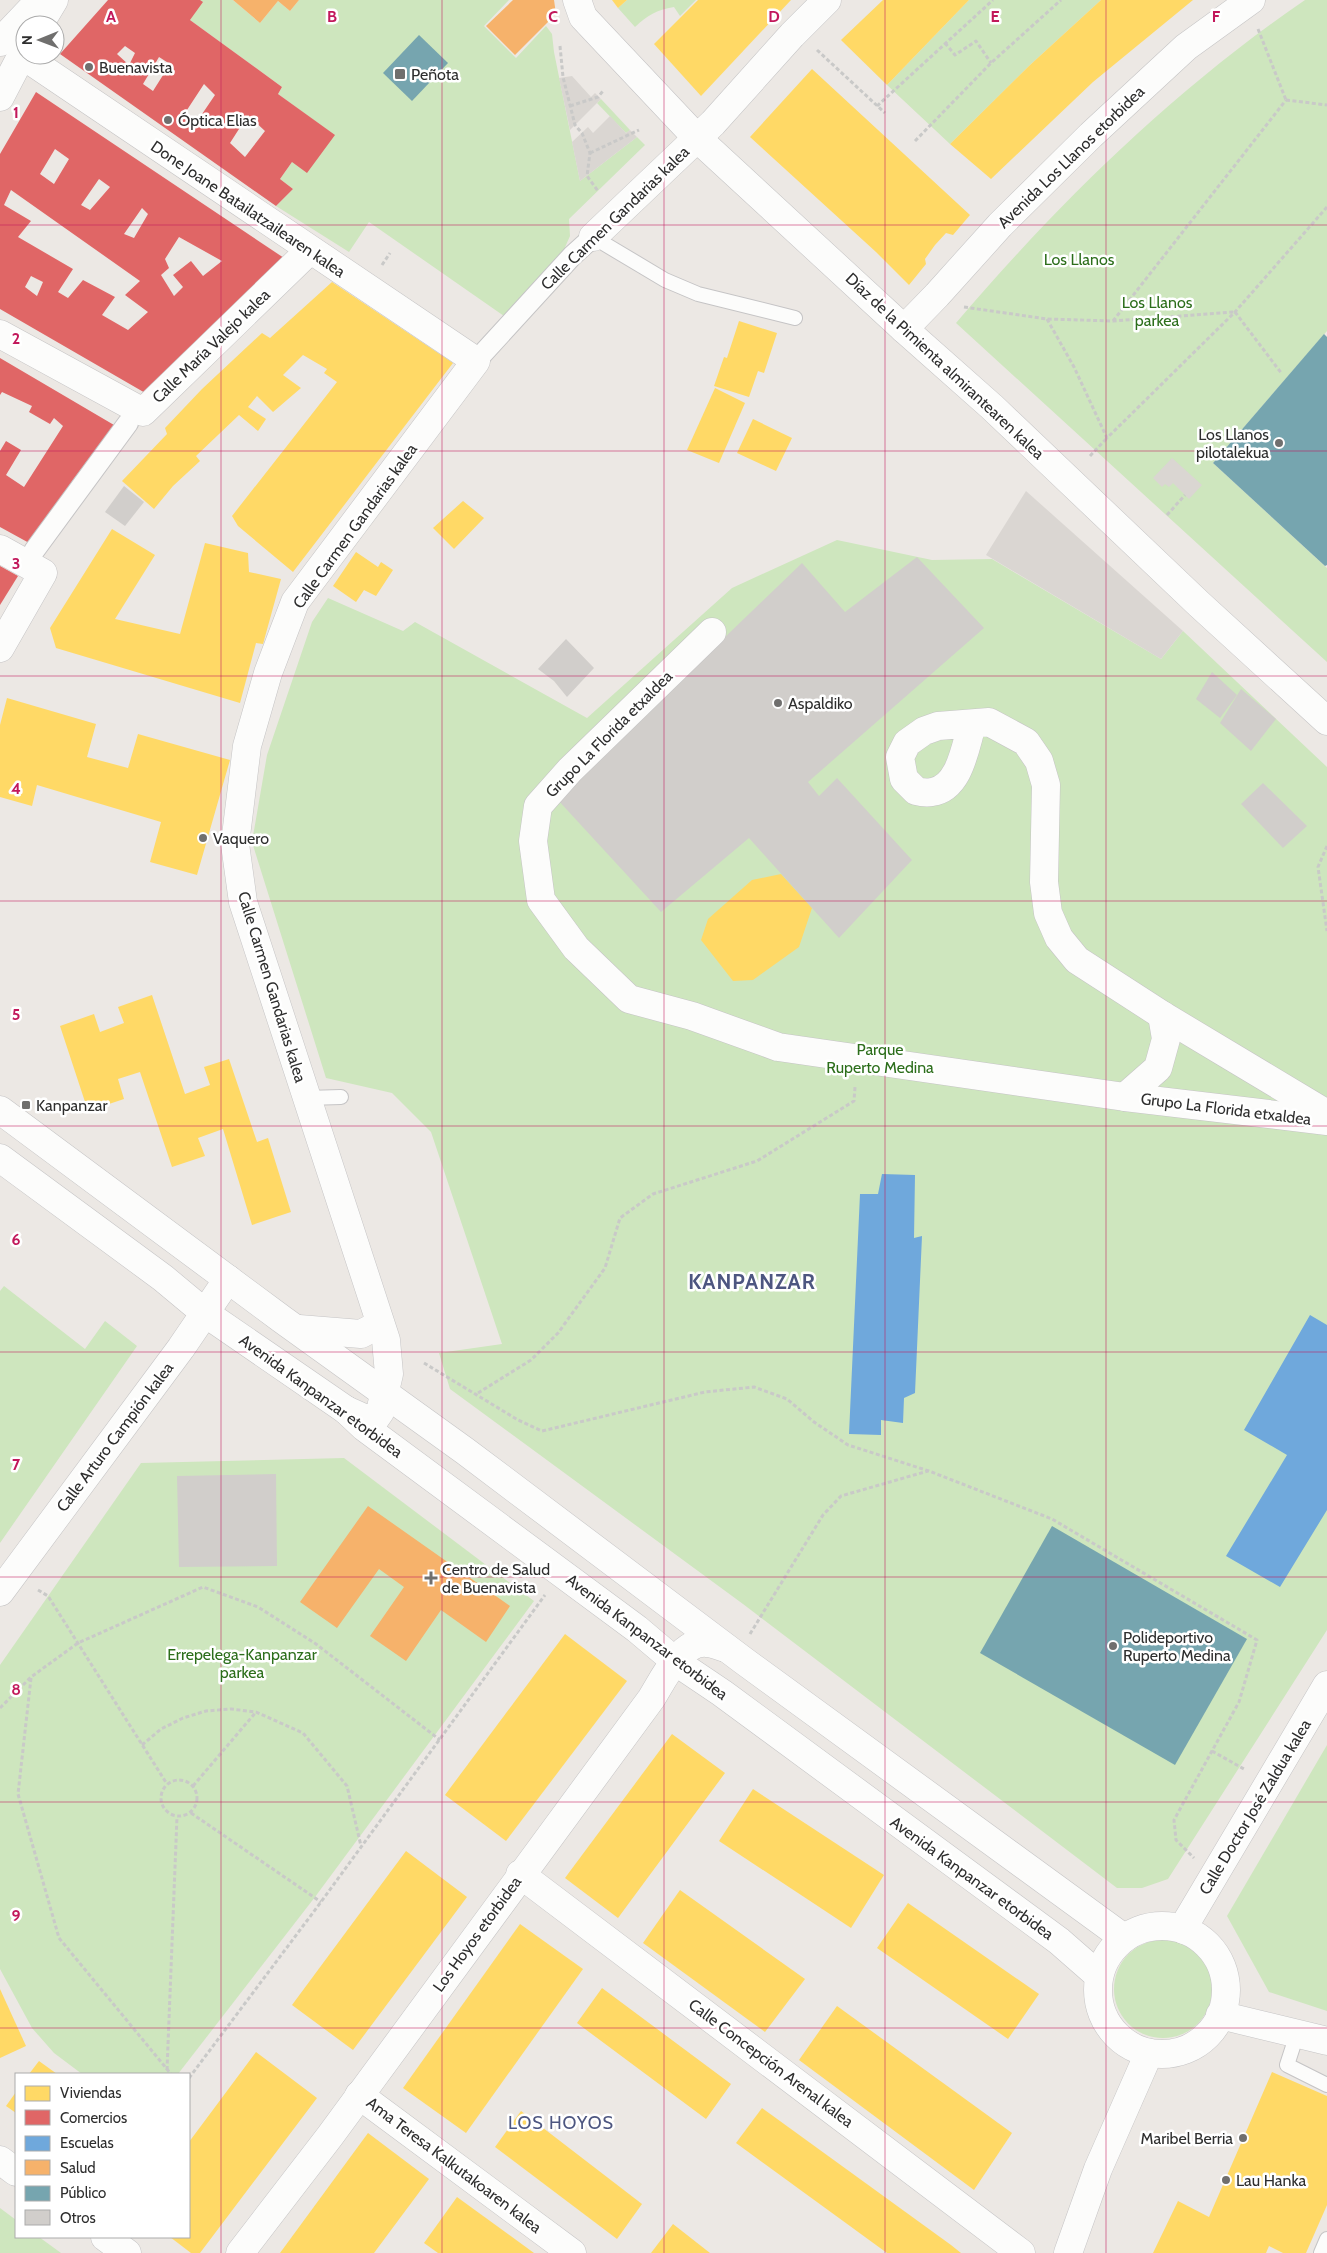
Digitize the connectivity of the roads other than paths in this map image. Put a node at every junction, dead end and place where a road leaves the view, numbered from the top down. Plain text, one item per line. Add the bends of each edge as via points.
1 (40, 0) edge
2 (54, 0) edge
3 (577, 0) edge
4 (828, 0) edge
5 (1254, 12) edge
6 (32, 15) edge
7 (45, 15) edge
8 (15, 51) edge
9 (41, 65) edge
10 (0, 97) edge
11 (697, 138) junction
12 (594, 237) junction
13 (310, 250) junction
14 (795, 318) dead end
15 (904, 329) junction
16 (0, 334) edge
17 (476, 361) junction
18 (128, 424) dead end
19 (0, 549) edge
20 (38, 562) junction
21 (712, 632) dead end
22 (0, 648) edge
23 (1327, 721) edge
24 (972, 725) dead end
25 (1162, 1015) junction
26 (341, 1097) dead end
27 (1125, 1097) junction
28 (307, 1098) junction
29 (0, 1110) edge
30 (1327, 1114) edge
31 (1327, 1121) edge
32 (0, 1158) edge
33 (228, 1279) junction
34 (205, 1313) junction
35 (380, 1324) junction
36 (296, 1329) junction
37 (384, 1392) junction
38 (346, 1410) junction
39 (0, 1592) edge
40 (738, 1642) junction
41 (676, 1662) junction
42 (1327, 1685) edge
43 (520, 1874) junction
44 (1184, 1930) junction
45 (1124, 1938) junction
46 (1099, 1976) junction
47 (1220, 2015) junction
48 (1297, 2034) junction
49 (1327, 2041) edge
50 (1149, 2053) junction
51 (1327, 2085) edge
52 (359, 2094) junction
53 (0, 2160) edge
54 (15, 2171) edge
55 (106, 2238) edge
56 (1327, 2239) edge
57 (127, 2253) edge
58 (240, 2253) edge
59 (572, 2253) edge
60 (1021, 2253) edge
61 (1068, 2253) edge
62 (1321, 2253) edge

1 - 6 street
2 - 7 street
3 - 11 street, Díaz de la Pimienta almirantearen kalea via 583,17
4 - 11 street, Calle Carmen Gandarias kalea
5 - 15 street, Avenida Los Llanos etorbidea via 1186,47 1090,135 1000,225
8 - 10 street
9 - 13 street, Done Joane Batailatzailearen kalea
11 - 12 street, Calle Carmen Gandarias kalea
11 - 15 street, Díaz de la Pimienta almirantearen kalea
12 - 14 lane via 665,280 698,294
12 - 17 street, Calle Carmen Gandarias kalea via 572,256
13 - 16 street, Calle María Valejo kalea via 142,412
13 - 17 street, Done Joane Batailatzailearen kalea
15 - 23 street, Díaz de la Pimienta almirantearen kalea via 992,407
17 - 28 street, Calle Carmen Gandarias kalea via 295,602 268,673 247,746 235,844 243,902
18 - 20 street
19 - 20 street
20 - 22 street
21 - 27 street, Grupo La Florida etxaldea via 570,770 538,806 533,841 541,900 576,948 628,999 692,1016 778,1046
24 - 25 street, Grupo La Florida etxaldea via 989,722 999,726 1026,742 1039,761 1046,785 1044,882 1048,913 1059,938 1077,960
25 - 27 street, Grupo La Florida etxaldea via 1166,1039 1158,1068
25 - 30 street, Grupo La Florida etxaldea
26 - 28 lane
27 - 31 street, Grupo La Florida etxaldea
28 - 35 street, Calle Carmen Gandarias kalea
29 - 33 street
32 - 34 street, Avenida Kanpanzar etorbidea via 163,1278
33 - 34 street, Calle Arturo Campión kalea
33 - 36 street
34 - 38 street, Avenida Kanpanzar etorbidea
34 - 39 street, Calle Arturo Campión kalea
35 - 36 street via 361,1334
35 - 37 street, Calle Carmen Gandarias kalea via 386,1340 389,1374
36 - 37 street
37 - 38 street, Calle Carmen Gandarias kalea via 380,1412 373,1422
37 - 40 street
38 - 41 street, Avenida Kanpanzar etorbidea via 364,1427 637,1629
40 - 41 street, Los Hoyos etorbidea via 706,1642 689,1646
40 - 45 street
41 - 43 street, Los Hoyos etorbidea
41 - 46 street, Avenida Kanpanzar etorbidea via 1059,1941
42 - 44 street, Calle Doctor José Zaldua kalea
43 - 52 street, Los Hoyos etorbidea
43 - 60 street, Calle Concepción Arenal kalea
44 - 45 street via 1164,1926 1143,1928
44 - 47 street via 1202,1940 1216,1955 1226,1995
45 - 46 street via 1104,1961
46 - 50 street via 1098,1996 1103,2016 1114,2033 1130,2046
47 - 48 street
47 - 50 street via 1212,2030 1199,2042 1166,2054
48 - 49 street
48 - 51 lane via 1287,2065
50 - 61 street via 1098,2169
52 - 58 street, Los Hoyos etorbidea
52 - 59 street, Ama Teresa Kalkutakoaren kalea
53 - 54 street
55 - 57 street
56 - 62 lane

